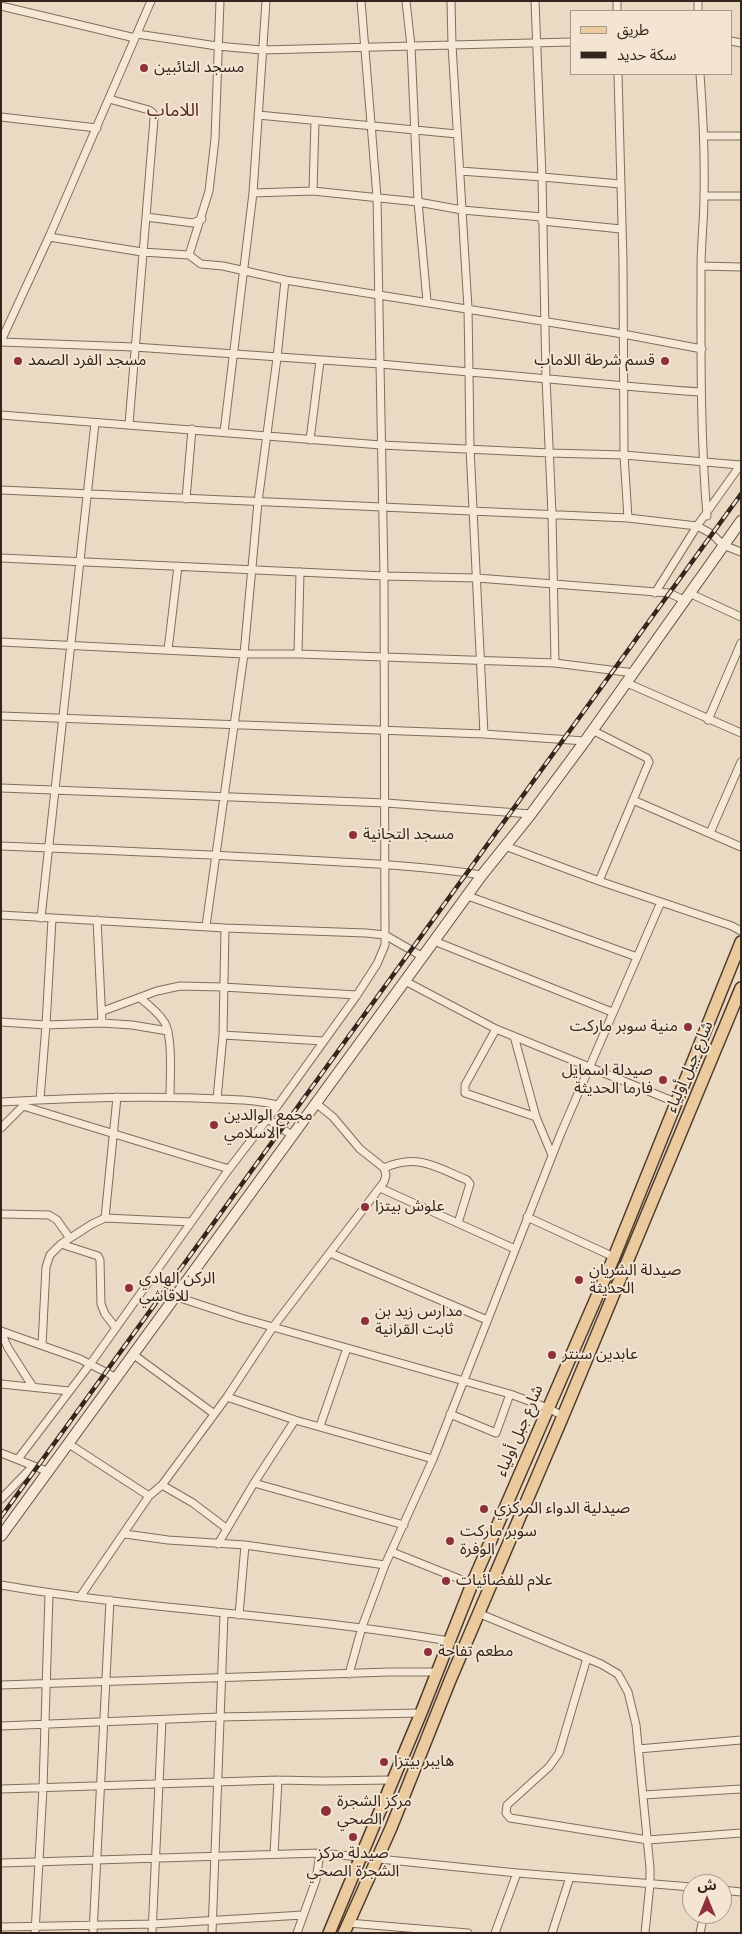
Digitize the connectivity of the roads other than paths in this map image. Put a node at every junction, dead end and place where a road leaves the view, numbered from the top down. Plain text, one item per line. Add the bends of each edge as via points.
1 (151, 1) edge
2 (220, 1) edge
3 (266, 1) edge
4 (361, 1) edge
5 (406, 1) edge
6 (451, 1) edge
7 (535, 1) edge
8 (1, 6) edge
9 (136, 36) junction
10 (570, 42) edge
11 (536, 43) junction
12 (452, 45) junction
13 (217, 46) junction
14 (411, 46) junction
15 (365, 47) junction
16 (262, 50) junction
17 (618, 75) edge
18 (700, 75) edge
19 (109, 99) junction
20 (258, 115) junction
21 (1, 116) edge
22 (315, 121) junction
23 (372, 127) junction
24 (97, 128) junction
25 (415, 132) junction
26 (457, 134) junction
27 (704, 136) junction
28 (741, 136) edge
29 (460, 171) junction
30 (542, 177) junction
31 (620, 184) junction
32 (313, 191) junction
33 (253, 193) junction
34 (704, 196) junction
35 (741, 196) edge
36 (377, 197) junction
37 (418, 202) junction
38 (462, 210) junction
39 (146, 217) junction
40 (202, 219) junction
41 (542, 219) junction
42 (621, 229) junction
43 (49, 237) junction
44 (142, 252) junction
45 (189, 256) junction
46 (701, 266) junction
47 (741, 267) edge
48 (243, 271) junction
49 (285, 280) junction
50 (379, 294) junction
51 (427, 301) junction
52 (468, 308) junction
53 (544, 320) junction
54 (623, 334) junction
55 (1, 342) edge
56 (134, 348) junction
57 (702, 349) junction
58 (234, 355) junction
59 (278, 358) junction
60 (320, 361) junction
61 (380, 364) junction
62 (469, 372) junction
63 (546, 378) junction
64 (624, 387) junction
65 (700, 392) junction
66 (1, 415) edge
67 (96, 423) junction
68 (129, 424) junction
69 (192, 428) junction
70 (224, 432) junction
71 (266, 436) junction
72 (310, 440) junction
73 (381, 444) junction
74 (470, 448) junction
75 (550, 453) junction
76 (624, 455) junction
77 (702, 463) junction
78 (741, 465) edge
79 (1, 490) edge
80 (88, 493) junction
81 (186, 498) junction
82 (258, 502) junction
83 (383, 508) junction
84 (473, 512) junction
85 (552, 514) junction
86 (707, 516) junction
87 (628, 518) junction
88 (741, 521) edge
89 (698, 526) junction
90 (724, 545) junction
91 (741, 552) edge
92 (1, 558) edge
93 (80, 561) junction
94 (178, 566) junction
95 (252, 569) junction
96 (300, 572) junction
97 (384, 576) junction
98 (477, 578) junction
99 (554, 585) junction
100 (655, 593) junction
101 (687, 596) junction
102 (741, 616) edge
103 (1, 642) edge
104 (741, 643) edge
105 (72, 645) junction
106 (168, 650) junction
107 (244, 654) junction
108 (298, 654) junction
109 (385, 657) junction
110 (481, 661) junction
111 (733, 661) junction
112 (555, 664) junction
113 (741, 664) edge
114 (634, 673) junction
115 (627, 683) junction
116 (1, 716) edge
117 (62, 720) junction
118 (708, 720) junction
119 (234, 724) junction
120 (592, 730) junction
121 (383, 731) junction
122 (484, 734) junction
123 (741, 734) edge
124 (585, 740) junction
125 (741, 762) edge
126 (1, 788) edge
127 (54, 791) junction
128 (223, 798) junction
129 (633, 800) junction
130 (386, 803) junction
131 (531, 814) junction
132 (710, 832) junction
133 (1, 846) edge
134 (505, 846) junction
135 (741, 847) edge
136 (49, 848) junction
137 (215, 854) junction
138 (384, 864) junction
139 (482, 875) junction
140 (599, 881) junction
141 (468, 896) junction
142 (661, 902) junction
143 (1, 915) edge
144 (41, 918) junction
145 (52, 919) junction
146 (97, 920) junction
147 (206, 926) junction
148 (226, 928) junction
149 (741, 931) edge
150 (385, 935) junction
151 (434, 941) junction
152 (741, 942) edge
153 (423, 957) junction
154 (637, 957) junction
155 (405, 981) junction
156 (224, 987) junction
157 (741, 988) edge
158 (357, 995) junction
159 (140, 998) junction
160 (102, 1010) junction
161 (612, 1012) junction
162 (1, 1022) edge
163 (102, 1023) junction
164 (46, 1024) junction
165 (496, 1029) junction
166 (168, 1031) junction
167 (223, 1035) junction
168 (514, 1036) junction
169 (323, 1041) junction
170 (590, 1068) junction
171 (117, 1097) junction
172 (170, 1097) junction
173 (40, 1099) junction
174 (217, 1099) junction
175 (1, 1102) edge
176 (675, 1102) junction
177 (26, 1103) junction
178 (317, 1104) junction
179 (278, 1105) junction
180 (536, 1117) junction
181 (268, 1119) junction
182 (1, 1128) edge
183 (114, 1134) junction
184 (294, 1136) junction
185 (552, 1155) junction
186 (384, 1168) junction
187 (229, 1169) junction
188 (380, 1188) junction
189 (1, 1214) edge
190 (527, 1217) junction
191 (105, 1218) junction
192 (191, 1222) junction
193 (458, 1223) junction
194 (69, 1237) junction
195 (60, 1244) junction
196 (515, 1249) junction
197 (330, 1253) junction
198 (614, 1257) junction
199 (177, 1297) junction
200 (487, 1320) junction
201 (116, 1328) junction
202 (272, 1328) junction
203 (1, 1332) edge
204 (42, 1345) junction
205 (347, 1348) junction
206 (134, 1354) junction
207 (91, 1363) junction
208 (117, 1378) junction
209 (464, 1380) junction
210 (1, 1384) edge
211 (33, 1388) junction
212 (69, 1391) junction
213 (510, 1394) junction
214 (227, 1397) junction
215 (548, 1408) junction
216 (213, 1413) junction
217 (450, 1414) junction
218 (563, 1416) junction
219 (295, 1420) junction
220 (320, 1426) junction
221 (69, 1444) junction
222 (1, 1453) edge
223 (18, 1459) junction
224 (433, 1459) junction
225 (33, 1466) junction
226 (49, 1472) junction
227 (254, 1483) junction
228 (162, 1484) junction
229 (149, 1496) junction
230 (1, 1499) edge
231 (404, 1526) junction
232 (226, 1528) junction
233 (125, 1534) junction
234 (1, 1536) edge
235 (218, 1544) junction
236 (245, 1545) junction
237 (392, 1552) junction
238 (385, 1565) junction
239 (472, 1584) junction
240 (1, 1585) edge
241 (49, 1594) junction
242 (80, 1597) junction
243 (110, 1600) junction
244 (478, 1613) junction
245 (224, 1614) junction
246 (239, 1615) junction
247 (362, 1627) junction
248 (449, 1641) junction
249 (587, 1658) junction
250 (436, 1672) junction
251 (350, 1674) junction
252 (221, 1678) junction
253 (106, 1682) junction
254 (1, 1685) edge
255 (46, 1685) junction
256 (420, 1713) junction
257 (220, 1717) junction
258 (162, 1720) junction
259 (104, 1721) junction
260 (45, 1725) junction
261 (1, 1726) edge
262 (741, 1740) edge
263 (638, 1749) junction
264 (278, 1780) junction
265 (392, 1780) junction
266 (160, 1783) junction
267 (216, 1783) junction
268 (100, 1787) junction
269 (43, 1788) junction
270 (1, 1789) edge
271 (741, 1789) edge
272 (642, 1795) junction
273 (741, 1833) edge
274 (648, 1840) junction
275 (320, 1853) junction
276 (274, 1854) junction
277 (215, 1856) junction
278 (360, 1856) junction
279 (156, 1858) junction
280 (376, 1858) junction
281 (39, 1861) junction
282 (97, 1861) junction
283 (1, 1863) edge
284 (518, 1873) junction
285 (570, 1877) junction
286 (650, 1884) junction
287 (682, 1886) edge
288 (303, 1915) junction
289 (212, 1920) junction
290 (94, 1924) junction
291 (153, 1924) junction
292 (1, 1927) edge
293 (346, 1928) edge
294 (35, 1929) edge
295 (93, 1933) edge
296 (152, 1933) edge
297 (212, 1933) edge
298 (297, 1933) edge
299 (329, 1933) edge
300 (468, 1933) edge
301 (495, 1933) edge
302 (552, 1933) edge
303 (645, 1933) edge

1 - 9 street
2 - 13 street
3 - 16 street
4 - 15 street
5 - 14 street
6 - 12 street
7 - 11 street
8 - 9 street
9 - 13 street
9 - 19 street
10 - 11 street
11 - 12 street
11 - 30 street
12 - 14 street
12 - 26 street
13 - 16 street
13 - 40 street via 213,162
14 - 15 street
14 - 25 street
15 - 16 street
15 - 23 street
16 - 20 street
17 - 31 street
18 - 27 street
19 - 24 street
19 - 39 street via 153,113
20 - 22 street
20 - 33 street
21 - 24 street
22 - 23 street
22 - 32 street
23 - 25 street
23 - 36 street
24 - 43 street
25 - 26 street
25 - 37 street
26 - 29 street
27 - 28 street
27 - 34 street
29 - 30 street
29 - 38 street
30 - 31 street
30 - 41 street
31 - 42 street
32 - 33 street
32 - 36 street
33 - 48 street
34 - 35 street
34 - 46 street
36 - 37 street
36 - 50 street
37 - 38 street
37 - 51 street
38 - 41 street
38 - 52 street
39 - 40 street via 193,223
39 - 44 street
40 - 45 street
41 - 42 street
41 - 53 street
42 - 54 street
43 - 44 street
43 - 55 street
44 - 45 street
44 - 56 street
45 - 48 street via 201,264
46 - 47 street
46 - 57 street
48 - 49 street
48 - 58 street
49 - 50 street
49 - 59 street
50 - 51 street
50 - 61 street
51 - 52 street
52 - 53 street
52 - 62 street
53 - 54 street
53 - 63 street
54 - 57 street
54 - 64 street
55 - 56 street
56 - 58 street
56 - 68 street
57 - 65 street
58 - 59 street
58 - 70 street
59 - 60 street
59 - 71 street
60 - 61 street
60 - 72 street
61 - 62 street
61 - 73 street
62 - 63 street
62 - 74 street
63 - 64 street
63 - 75 street
64 - 65 street
64 - 76 street
65 - 77 street
66 - 67 street
67 - 68 street
67 - 80 street
68 - 69 street
69 - 70 street
69 - 81 street
70 - 71 street
71 - 72 street
71 - 82 street
72 - 73 street
73 - 74 street
73 - 83 street
74 - 75 street
74 - 84 street
75 - 76 street
75 - 85 street
76 - 77 street
76 - 87 street
77 - 78 street
77 - 86 street
78 - 86 street
79 - 80 street
80 - 81 street
80 - 93 street
81 - 82 street
82 - 83 street
82 - 95 street
83 - 84 street
83 - 97 street
84 - 85 street
84 - 98 street
85 - 87 street
85 - 99 street
86 - 89 street
87 - 89 street
88 - 90 street
89 - 90 street
89 - 100 street
90 - 91 street
90 - 101 street
92 - 93 street
93 - 94 street
93 - 105 street
94 - 95 street
94 - 106 street
95 - 96 street
95 - 107 street
96 - 97 street
96 - 108 street
97 - 98 street
97 - 109 street
98 - 99 street
98 - 110 street
99 - 100 street
99 - 112 street
100 - 101 street
101 - 102 street
101 - 114 street
103 - 105 street
104 - 111 street
105 - 106 street
105 - 117 street
106 - 107 street
107 - 108 street
107 - 119 street
108 - 109 street
109 - 110 street
109 - 121 street
110 - 112 street
110 - 122 street
111 - 113 street
111 - 118 street
112 - 114 street
114 - 115 street
115 - 118 street
115 - 120 street
116 - 117 street
117 - 119 street
117 - 127 street
118 - 123 street
119 - 121 street
119 - 128 street
120 - 124 street
120 - 129 street via 649,760
121 - 122 street
121 - 130 street
122 - 124 street
124 - 131 street
125 - 132 street
126 - 127 street
127 - 128 street
127 - 136 street
128 - 130 street
128 - 137 street
129 - 132 street
129 - 140 street
130 - 131 street
130 - 138 street
131 - 134 street
132 - 135 street
133 - 136 street
134 - 139 street
134 - 140 street
136 - 137 street
136 - 144 street
137 - 138 street
137 - 147 street
138 - 139 street
138 - 150 street
139 - 141 street
140 - 142 street
141 - 151 street
141 - 154 street
142 - 149 street
142 - 154 street
143 - 144 street
144 - 145 street
145 - 146 street
145 - 164 street
146 - 147 street
146 - 160 street
147 - 148 street
148 - 150 street
148 - 156 street
150 - 153 street
150 - 158 street via 383,954
151 - 153 street
151 - 161 street
152 - 176 main road, شارع جبل أولياء
153 - 155 street
154 - 161 street
155 - 165 street
155 - 178 street
156 - 158 street
156 - 159 street via 180,986
156 - 167 street
157 - 218 main road, شارع جبل أولياء
158 - 169 street
159 - 160 street
159 - 166 street via 159,1014
160 - 163 street
161 - 170 street
162 - 164 street
163 - 164 street
163 - 166 street
164 - 173 street
165 - 168 street
165 - 180 street via 465,1085 465,1093
166 - 172 street
167 - 169 street
167 - 174 street
168 - 170 street
168 - 180 street
169 - 179 street
170 - 176 street
170 - 185 street
171 - 172 street
171 - 173 street
171 - 183 street
172 - 174 street
173 - 177 street
174 - 179 street
175 - 177 street
176 - 198 main road, شارع جبل أولياء
177 - 182 street
177 - 183 street
178 - 184 street
178 - 186 street via 333,1117 360,1149
179 - 181 street
180 - 185 street
181 - 184 street
181 - 187 street
183 - 187 street
183 - 191 street
184 - 199 street
185 - 190 street
186 - 188 street via 386,1175
186 - 193 street via 400,1161 418,1161 467,1180 469,1190
187 - 192 street
188 - 193 street
188 - 197 street
189 - 194 street via 49,1215 58,1220
190 - 196 street
190 - 198 street
191 - 192 street
191 - 194 street
192 - 201 street
193 - 196 street
194 - 195 street
195 - 201 street via 98,1256 102,1309
195 - 204 street via 50,1255 46,1267
196 - 200 street
197 - 200 street
197 - 202 street
198 - 215 main road, شارع جبل أولياء
199 - 202 street
199 - 206 street
200 - 209 street
201 - 207 street
202 - 205 street
202 - 214 street
203 - 204 street
203 - 211 street
204 - 207 street
205 - 209 street
205 - 220 street
206 - 208 street
206 - 216 street
207 - 208 street
207 - 212 street
208 - 221 street
209 - 213 street
209 - 217 street
210 - 211 street
211 - 212 street
212 - 223 street
213 - 215 street
213 - 217 street via 496,1433
214 - 216 street
214 - 219 street
215 - 218 street
215 - 239 main road, شارع جبل أولياء
216 - 228 street
217 - 224 street
218 - 244 main road, شارع جبل أولياء
219 - 220 street
219 - 227 street
220 - 224 street
221 - 226 street
221 - 229 street
222 - 223 street
223 - 225 street
224 - 231 street
225 - 226 street
225 - 230 street
226 - 234 street
227 - 231 street
227 - 232 street
228 - 229 street
228 - 232 street
229 - 233 street
231 - 237 street
232 - 235 street
233 - 235 street
233 - 242 street
235 - 236 street
236 - 238 street
236 - 246 street
237 - 238 street
237 - 239 street
238 - 247 street
239 - 248 main road, شارع جبل أولياء
240 - 241 street
241 - 242 street
241 - 255 street
242 - 243 street
243 - 245 street
243 - 253 street
244 - 249 street
244 - 280 main road, شارع جبل أولياء
245 - 246 street
245 - 252 street
246 - 247 street
247 - 248 street
247 - 251 street
248 - 250 main road, شارع جبل أولياء
249 - 263 street via 618,1674 628,1692
249 - 274 street via 559,1752 549,1767 507,1805 506,1813 510,1818
250 - 251 street
250 - 256 main road, شارع جبل أولياء
251 - 252 street
252 - 253 street
252 - 257 street
253 - 255 street
253 - 259 street
254 - 255 street
255 - 260 street
256 - 257 street
256 - 265 main road, شارع جبل أولياء
257 - 258 street
257 - 267 street
258 - 259 street
258 - 266 street
259 - 260 street
259 - 268 street
260 - 261 street
260 - 269 street
262 - 263 street
263 - 272 street
264 - 265 street
264 - 267 street
264 - 276 street
265 - 278 main road, شارع جبل أولياء
266 - 267 street
266 - 268 street
266 - 279 street
267 - 277 street
268 - 269 street
268 - 282 street
269 - 270 street
269 - 281 street
271 - 272 street
272 - 274 street
273 - 274 street
274 - 286 street
275 - 276 street
275 - 278 street
275 - 288 street via 316,1880
276 - 277 street
277 - 279 street
277 - 289 street
278 - 280 street
278 - 299 main road, شارع جبل أولياء
279 - 282 street
279 - 291 street
280 - 284 street
280 - 293 main road, شارع جبل أولياء
281 - 282 street
281 - 283 street
281 - 294 street
282 - 290 street
284 - 285 street
284 - 301 street
285 - 286 street
285 - 302 street
286 - 287 street
286 - 303 street
288 - 289 street
288 - 298 street
289 - 291 street
289 - 297 street
290 - 291 street
290 - 294 street
290 - 295 street
291 - 296 street
292 - 294 street
293 - 300 street

